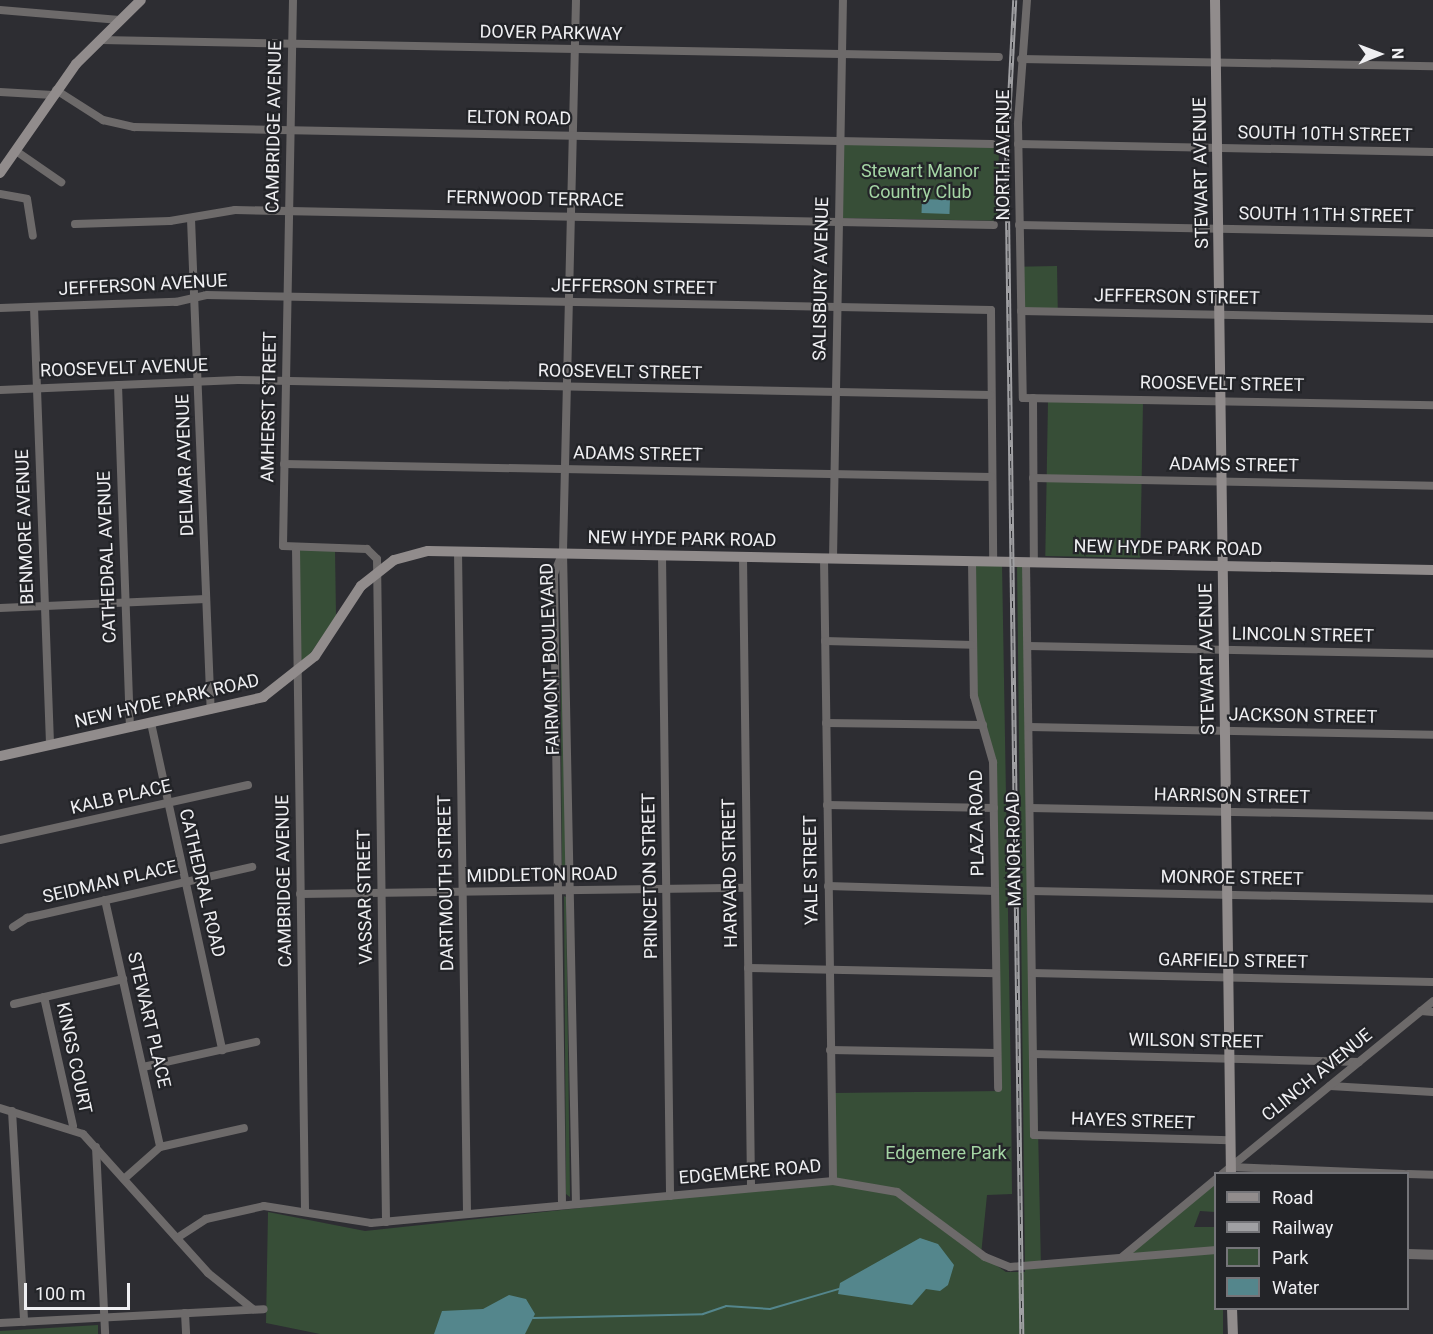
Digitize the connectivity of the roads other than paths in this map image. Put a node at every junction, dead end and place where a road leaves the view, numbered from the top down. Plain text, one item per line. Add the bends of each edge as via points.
1 (141, 0) edge
2 (293, 0) edge
3 (576, 0) edge
4 (843, 0) edge
5 (1027, 0) edge
6 (1215, 0) edge
7 (0, 10) edge
8 (120, 20) junction
9 (101, 40) junction
10 (292, 44) junction
11 (574, 50) junction
12 (843, 55) junction
13 (999, 57) dead end
14 (1022, 59) junction
15 (1216, 63) junction
16 (1433, 66) edge
17 (0, 92) edge
18 (55, 93) junction
19 (290, 130) junction
20 (573, 136) junction
21 (841, 141) junction
22 (992, 144) dead end
23 (1018, 144) junction
24 (1217, 148) junction
25 (16, 151) junction
26 (1433, 152) edge
27 (0, 173) edge
28 (61, 182) dead end
29 (0, 194) edge
30 (289, 211) junction
31 (571, 216) junction
32 (191, 219) junction
33 (839, 222) junction
34 (75, 224) dead end
35 (994, 225) dead end
36 (1019, 225) junction
37 (1218, 229) junction
38 (1433, 233) edge
39 (33, 236) dead end
40 (288, 255) joint
41 (287, 296) junction
42 (195, 298) junction
43 (569, 302) junction
44 (34, 307) junction
45 (837, 307) junction
46 (0, 308) edge
47 (1021, 311) junction
48 (1220, 315) junction
49 (1433, 319) edge
50 (249, 381) joint
51 (198, 382) junction
52 (285, 382) junction
53 (118, 385) junction
54 (36, 388) junction
55 (567, 388) junction
56 (0, 390) edge
57 (836, 393) junction
58 (991, 395) junction
59 (1033, 398) junction
60 (1221, 401) junction
61 (1433, 405) edge
62 (284, 464) junction
63 (565, 469) junction
64 (834, 474) junction
65 (992, 477) junction
66 (1034, 478) junction
67 (1222, 482) junction
68 (1433, 486) edge
69 (296, 548) junction
70 (458, 551) junction
71 (563, 552) junction
72 (662, 555) junction
73 (743, 557) junction
74 (829, 558) junction
75 (972, 561) junction
76 (993, 562) junction
77 (1030, 562) junction
78 (1223, 566) junction
79 (1433, 570) edge
80 (377, 572) junction
81 (206, 599) junction
82 (125, 603) junction
83 (44, 606) junction
84 (0, 608) edge
85 (825, 641) junction
86 (973, 645) junction
87 (1028, 646) junction
88 (1224, 650) junction
89 (1433, 654) edge
90 (298, 673) junction
91 (211, 711) junction
92 (151, 723) junction
93 (826, 723) junction
94 (983, 725) junction
95 (1029, 727) junction
96 (130, 728) junction
97 (1225, 731) junction
98 (1433, 735) edge
99 (50, 746) junction
100 (0, 756) edge
101 (248, 785) dead end
102 (167, 803) junction
103 (827, 805) junction
104 (994, 808) junction
105 (1030, 808) junction
106 (1226, 812) junction
107 (1433, 816) edge
108 (0, 840) edge
109 (252, 867) dead end
110 (184, 882) junction
111 (828, 886) junction
112 (747, 888) junction
113 (666, 889) junction
114 (558, 891) junction
115 (572, 891) junction
116 (996, 891) junction
117 (1031, 891) junction
118 (462, 892) junction
119 (381, 893) junction
120 (300, 894) junction
121 (1227, 895) junction
122 (105, 900) junction
123 (1433, 900) edge
124 (13, 927) dead end
125 (748, 968) junction
126 (829, 969) junction
127 (996, 973) junction
128 (1032, 973) junction
129 (1228, 977) junction
130 (123, 979) junction
131 (1433, 982) edge
132 (44, 997) junction
133 (1433, 1001) edge
134 (14, 1004) dead end
135 (1421, 1011) junction
136 (1433, 1012) edge
137 (256, 1042) dead end
138 (222, 1050) junction
139 (830, 1050) junction
140 (997, 1053) junction
141 (1033, 1054) junction
142 (1229, 1058) junction
143 (1359, 1062) junction
144 (143, 1067) junction
145 (1330, 1086) junction
146 (998, 1088) dead end
147 (1433, 1092) edge
148 (0, 1108) edge
149 (12, 1111) junction
150 (73, 1126) junction
151 (244, 1128) dead end
152 (1034, 1135) joint
153 (1230, 1140) junction
154 (96, 1147) junction
155 (160, 1147) junction
156 (1228, 1171) edge
157 (1287, 1172) edge
158 (1409, 1174) edge
159 (1433, 1175) edge
160 (124, 1179) junction
161 (1214, 1180) edge
162 (832, 1181) junction
163 (751, 1188) junction
164 (670, 1196) junction
165 (576, 1204) junction
166 (562, 1205) junction
167 (305, 1212) junction
168 (467, 1214) junction
169 (386, 1222) junction
170 (177, 1238) junction
171 (1214, 1250) edge
172 (1409, 1254) edge
173 (1433, 1255) edge
174 (1122, 1257) junction
175 (264, 1308) dead end
176 (253, 1309) junction
177 (1232, 1310) edge
178 (185, 1313) junction
179 (105, 1317) junction
180 (24, 1322) junction
181 (0, 1323) edge
182 (105, 1334) edge
183 (186, 1334) edge
184 (1233, 1334) edge

1 - 8 main road
2 - 10 street, CAMBRIDGE AVENUE
3 - 11 street
4 - 12 street, SALISBURY AVENUE
5 - 14 street, NORTH AVENUE
6 - 15 main road, STEWART AVENUE
7 - 8 street
8 - 9 main road
9 - 10 street, DOVER PARKWAY
9 - 18 main road
10 - 11 street, DOVER PARKWAY
10 - 19 street, CAMBRIDGE AVENUE
11 - 12 street, DOVER PARKWAY
11 - 20 street
12 - 13 street, DOVER PARKWAY
12 - 21 street, SALISBURY AVENUE
14 - 15 street
14 - 23 street, NORTH AVENUE
15 - 16 street
15 - 24 main road, STEWART AVENUE
17 - 18 street
18 - 19 street, ELTON ROAD via 116,126
18 - 25 main road
19 - 20 street, ELTON ROAD
19 - 30 street, CAMBRIDGE AVENUE
20 - 21 street, ELTON ROAD
20 - 31 street
21 - 22 street, ELTON ROAD
21 - 33 street, SALISBURY AVENUE
23 - 24 street, SOUTH 10TH STREET
23 - 36 street, NORTH AVENUE
24 - 26 street, SOUTH 10TH STREET
24 - 37 main road, STEWART AVENUE
25 - 27 main road
25 - 28 street
29 - 39 street via 27,200
30 - 31 street, FERNWOOD TERRACE
30 - 32 street, FERNWOOD TERRACE via 235,210
30 - 40 street, CAMBRIDGE AVENUE
31 - 33 street, FERNWOOD TERRACE
31 - 43 street
32 - 34 street, FERNWOOD TERRACE
32 - 42 street, DELMAR AVENUE
33 - 35 street, FERNWOOD TERRACE
33 - 45 street, SALISBURY AVENUE
36 - 37 street, SOUTH 11TH STREET
36 - 47 street, NORTH AVENUE
37 - 38 street, SOUTH 11TH STREET
37 - 48 main road, STEWART AVENUE
40 - 41 street, AMHERST STREET
41 - 42 street, JEFFERSON AVENUE
41 - 43 street, JEFFERSON STREET
41 - 52 street, AMHERST STREET
42 - 44 street, JEFFERSON AVENUE
42 - 51 street, DELMAR AVENUE
43 - 45 street, JEFFERSON STREET
43 - 55 street
44 - 46 street, JEFFERSON AVENUE
44 - 54 street, BENMORE AVENUE
45 - 57 street, SALISBURY AVENUE
45 - 58 street, JEFFERSON STREET via 991,310
47 - 48 street, JEFFERSON STREET
47 - 59 street, MANOR ROAD via 1023,398
48 - 49 street, JEFFERSON STREET
48 - 60 main road, STEWART AVENUE
50 - 51 street, ROOSEVELT AVENUE
50 - 52 street, ROOSEVELT STREET
51 - 53 street, ROOSEVELT AVENUE
51 - 81 street, DELMAR AVENUE
52 - 55 street, ROOSEVELT STREET
52 - 62 street, AMHERST STREET
53 - 54 street, ROOSEVELT AVENUE
53 - 82 street, CATHEDRAL AVENUE
54 - 56 street, ROOSEVELT AVENUE
54 - 83 street, BENMORE AVENUE
55 - 57 street, ROOSEVELT STREET
55 - 63 street
57 - 58 street, ROOSEVELT STREET
57 - 64 street, SALISBURY AVENUE
58 - 65 street
59 - 60 street, ROOSEVELT STREET
59 - 66 street, MANOR ROAD
60 - 61 street, ROOSEVELT STREET
60 - 67 main road, STEWART AVENUE
62 - 63 street, ADAMS STREET
62 - 69 street, AMHERST STREET via 283,546
63 - 64 street, ADAMS STREET
63 - 71 street
64 - 65 street, ADAMS STREET
64 - 74 street, SALISBURY AVENUE
65 - 76 street
66 - 67 street, ADAMS STREET
66 - 77 street, MANOR ROAD
67 - 68 street, ADAMS STREET
67 - 78 main road, STEWART AVENUE
69 - 80 street via 368,549 374,552
69 - 90 street, CAMBRIDGE AVENUE
70 - 71 main road, NEW HYDE PARK ROAD
70 - 80 main road, NEW HYDE PARK ROAD via 408,555
70 - 118 street, DARTMOUTH STREET
71 - 72 main road, NEW HYDE PARK ROAD
71 - 114 street, FAIRMONT BOULEVARD via 554,574
71 - 115 street, FAIRMONT BOULEVARD
72 - 73 main road, NEW HYDE PARK ROAD
72 - 113 street, PRINCETON STREET
73 - 74 main road, NEW HYDE PARK ROAD
73 - 112 street, HARVARD STREET
74 - 75 main road, NEW HYDE PARK ROAD
74 - 85 street, YALE STREET
75 - 76 main road, NEW HYDE PARK ROAD
75 - 86 street, PLAZA ROAD
76 - 77 main road, NEW HYDE PARK ROAD
77 - 78 main road, NEW HYDE PARK ROAD
77 - 87 street, MANOR ROAD
78 - 79 main road, NEW HYDE PARK ROAD
78 - 88 main road, STEWART AVENUE
80 - 90 main road, NEW HYDE PARK ROAD via 350,598
80 - 119 street, VASSAR STREET
81 - 82 street
81 - 91 street, DELMAR AVENUE
82 - 83 street
82 - 96 street, CATHEDRAL AVENUE
83 - 84 street
83 - 99 street, BENMORE AVENUE
85 - 86 street
85 - 93 street, YALE STREET
86 - 94 street, PLAZA ROAD via 974,696
87 - 88 street, LINCOLN STREET
87 - 95 street, MANOR ROAD
88 - 89 street, LINCOLN STREET
88 - 97 main road, STEWART AVENUE
90 - 91 main road, NEW HYDE PARK ROAD via 263,697
90 - 120 street, CAMBRIDGE AVENUE
91 - 92 main road, NEW HYDE PARK ROAD
92 - 96 main road, NEW HYDE PARK ROAD
92 - 102 street, CATHEDRAL ROAD
93 - 94 street
93 - 103 street, YALE STREET
94 - 104 street, PLAZA ROAD via 992,753
95 - 97 street, JACKSON STREET
95 - 105 street, MANOR ROAD
96 - 99 main road, NEW HYDE PARK ROAD
97 - 98 street, JACKSON STREET
97 - 106 main road, STEWART AVENUE
99 - 100 main road, NEW HYDE PARK ROAD
101 - 102 street, KALB PLACE
102 - 108 street, KALB PLACE
102 - 110 street, CATHEDRAL ROAD
103 - 104 street
103 - 111 street, YALE STREET
104 - 116 street, PLAZA ROAD
105 - 106 street, HARRISON STREET
105 - 117 street, MANOR ROAD
106 - 107 street, HARRISON STREET
106 - 121 main road, STEWART AVENUE
109 - 110 street, SEIDMAN PLACE
110 - 122 street, SEIDMAN PLACE
110 - 138 street, CATHEDRAL ROAD
111 - 116 street
111 - 126 street, YALE STREET
112 - 113 street, MIDDLETON ROAD
112 - 125 street, HARVARD STREET
113 - 115 street, MIDDLETON ROAD
113 - 164 street, PRINCETON STREET
114 - 115 street, MIDDLETON ROAD
114 - 118 street, MIDDLETON ROAD
114 - 166 street, FAIRMONT BOULEVARD
115 - 165 street, FAIRMONT BOULEVARD
116 - 127 street, PLAZA ROAD
117 - 121 street, MONROE STREET
117 - 128 street, MANOR ROAD
118 - 119 street, MIDDLETON ROAD
118 - 168 street, DARTMOUTH STREET
119 - 120 street, MIDDLETON ROAD
119 - 169 street, VASSAR STREET
120 - 167 street, CAMBRIDGE AVENUE
121 - 123 street, MONROE STREET
121 - 129 main road, STEWART AVENUE
122 - 124 street, SEIDMAN PLACE via 27,918
122 - 130 street, STEWART PLACE
125 - 126 street
125 - 163 street, HARVARD STREET
126 - 127 street
126 - 139 street, YALE STREET
127 - 140 street, PLAZA ROAD
128 - 129 street, GARFIELD STREET
128 - 141 street, MANOR ROAD
129 - 131 street, GARFIELD STREET
129 - 142 main road, STEWART AVENUE
130 - 132 street
130 - 144 street, STEWART PLACE
132 - 134 street
132 - 150 street, KINGS COURT
133 - 135 street, CLINCH AVENUE
135 - 136 street
135 - 143 street, CLINCH AVENUE
137 - 138 street
138 - 144 street
139 - 140 street
139 - 162 street, YALE STREET
140 - 146 street, PLAZA ROAD
141 - 142 street, WILSON STREET
141 - 152 street, MANOR ROAD
142 - 143 street, WILSON STREET
142 - 153 main road, STEWART AVENUE
143 - 145 street, CLINCH AVENUE
144 - 155 street, STEWART PLACE
145 - 147 street
145 - 156 street, CLINCH AVENUE
148 - 149 street
149 - 150 street
149 - 180 street
150 - 154 street
151 - 155 street
152 - 153 street, HAYES STREET
153 - 156 main road, STEWART AVENUE
154 - 160 street
154 - 179 street
155 - 160 street
156 - 157 street
158 - 159 street
160 - 170 street
161 - 174 street
162 - 163 street, EDGEMERE ROAD
162 - 174 street, EDGEMERE ROAD via 897,1192 986,1257 1010,1267
163 - 164 street, EDGEMERE ROAD
164 - 165 street, EDGEMERE ROAD
165 - 166 street, EDGEMERE ROAD
166 - 168 street, EDGEMERE ROAD
167 - 169 street, EDGEMERE ROAD
167 - 170 street, EDGEMERE ROAD via 264,1206 206,1219
168 - 169 street, EDGEMERE ROAD
170 - 176 street via 208,1273
171 - 174 street, EDGEMERE ROAD
172 - 173 street
175 - 176 street
176 - 178 street
177 - 184 main road
178 - 179 street
178 - 183 street
179 - 180 street
179 - 182 street
180 - 181 street

